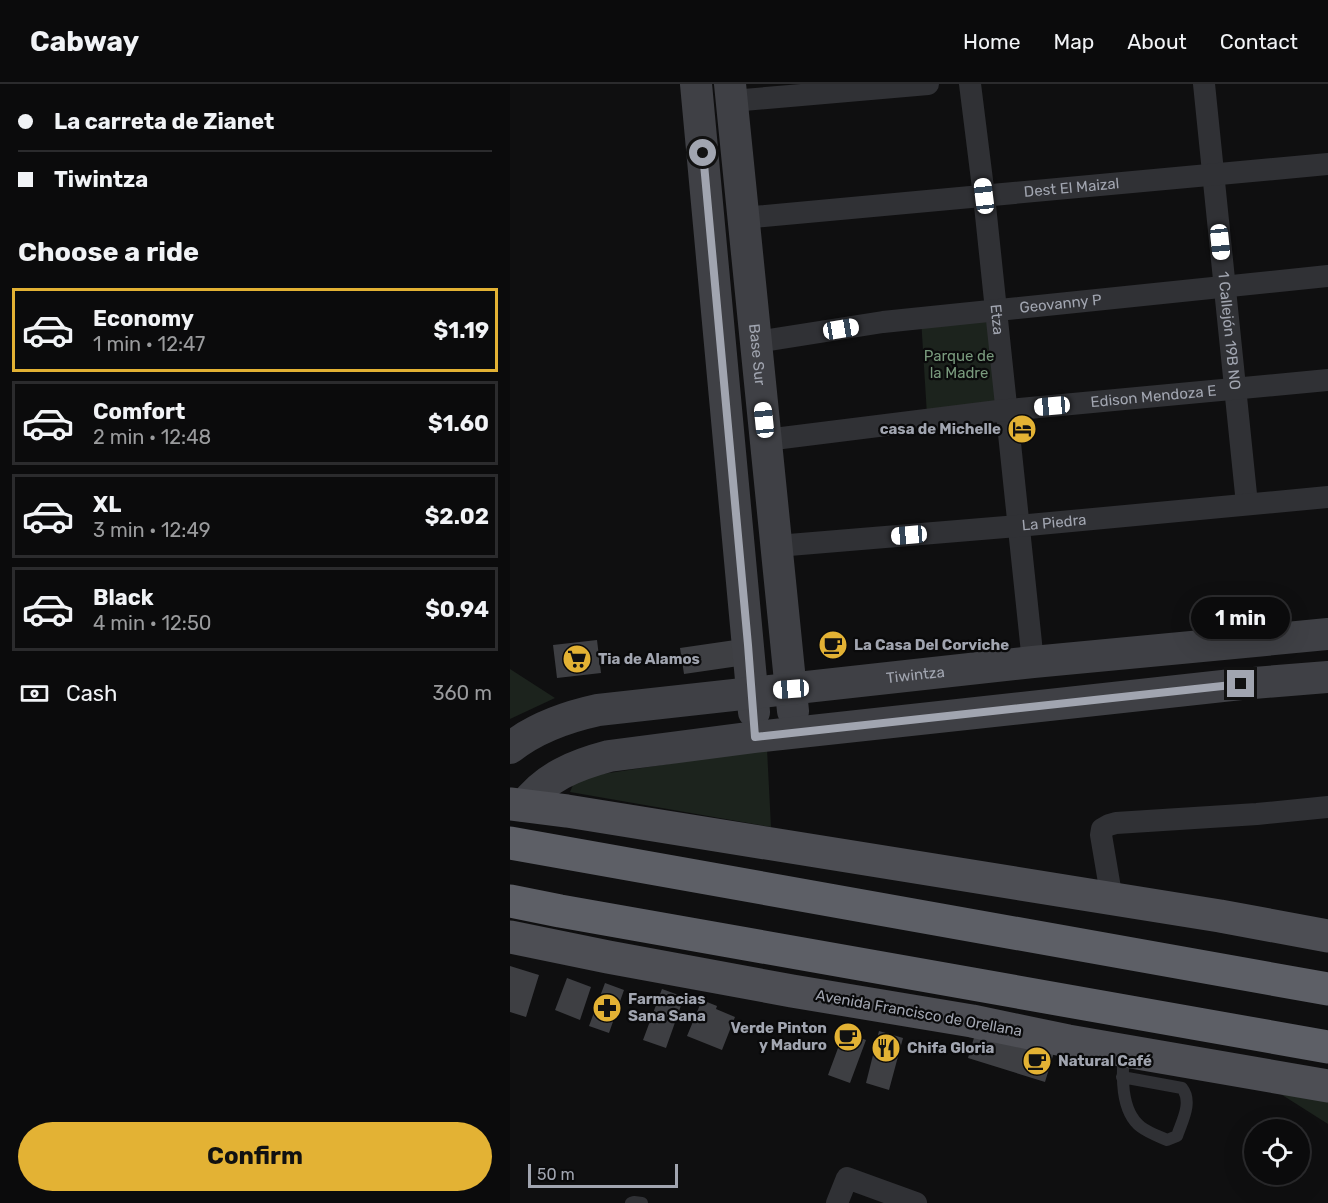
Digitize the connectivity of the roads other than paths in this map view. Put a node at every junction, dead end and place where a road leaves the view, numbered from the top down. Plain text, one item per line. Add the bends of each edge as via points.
1 (696, 84) edge
2 (928, 84) edge
3 (970, 84) edge
4 (1204, 84) edge
5 (731, 93) edge
6 (1328, 164) edge
7 (1213, 174) junction
8 (984, 196) junction
9 (743, 219) junction
10 (1328, 276) edge
11 (1224, 287) junction
12 (996, 310) junction
13 (757, 342) junction
14 (1328, 380) edge
15 (1235, 389) junction
16 (1006, 411) junction
17 (766, 440) junction
18 (1328, 497) edge
19 (1246, 504) junction
20 (1018, 526) junction
21 (777, 546) junction
22 (1328, 634) edge
23 (1032, 662) junction
24 (1328, 677) edge
25 (791, 689) junction
26 (753, 692) junction
27 (795, 733) junction
28 (755, 737) junction
29 (510, 748) edge
30 (517, 805) edge
31 (1328, 807) edge
32 (510, 836) edge
33 (510, 843) edge
34 (1112, 900) junction
35 (510, 901) edge
36 (1319, 932) edge
37 (510, 937) edge
38 (1328, 989) edge
39 (1328, 1047) edge
40 (1123, 1064) junction
41 (1328, 1086) edge
42 (631, 1203) edge
43 (642, 1203) edge
44 (837, 1203) edge
45 (916, 1203) edge

1 - 26 street
2 - 5 street
3 - 8 street, Etza
4 - 7 street, 1 Callejón 19B NO
5 - 9 street, Base Sur
6 - 7 street, Dest El Maizal
7 - 8 street, Dest El Maizal
7 - 11 street, 1 Callejón 19B NO
8 - 9 street, Dest El Maizal
8 - 12 street, Etza
9 - 13 street, Base Sur
10 - 11 street, Geovanny P
11 - 12 street, Geovanny P
11 - 15 street, 1 Callejón 19B NO
12 - 13 street, Geovanny P via 883,322
12 - 16 street, Etza
13 - 17 street, Base Sur
14 - 15 street, Edison Mendoza E
15 - 16 street, Edison Mendoza E
15 - 19 street, 1 Callejón 19B NO
16 - 17 street, Edison Mendoza E
16 - 20 street, Etza
17 - 21 street, Base Sur
18 - 19 street, La Piedra
19 - 20 street, La Piedra
20 - 21 street, La Piedra
20 - 23 street, Etza
21 - 25 street, Base Sur
22 - 23 street, Tiwintza
23 - 25 street, Tiwintza
24 - 27 street
25 - 26 street, Tiwintza
25 - 27 street, Base Sur
26 - 28 street
26 - 29 street, Tiwintza via 597,710 572,716
27 - 28 street
28 - 30 street via 588,761 553,777
30 - 32 main road
30 - 34 main road
31 - 34 street via 1116,823 1105,827 1101,835
33 - 38 highway
34 - 36 main road
35 - 39 highway
37 - 40 main road, Avenida Francisco de Orellana via 972,1021 1068,1041
40 - 40 lane via 1126,1101 1139,1126 1167,1140 1177,1136 1188,1098 1182,1088
40 - 41 main road, Avenida Francisco de Orellana
42 - 43 lane
44 - 45 street via 847,1178

